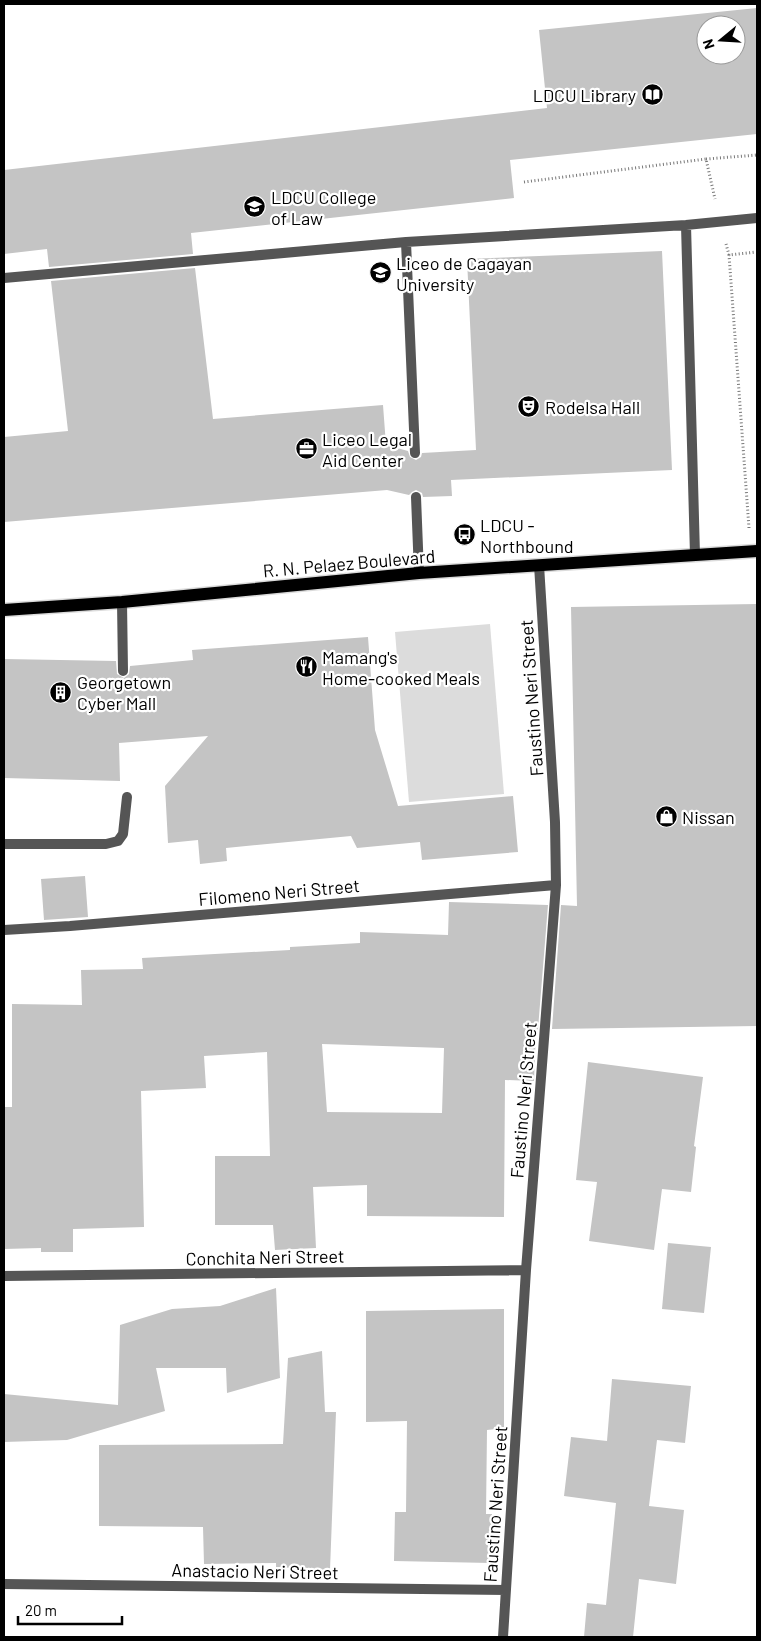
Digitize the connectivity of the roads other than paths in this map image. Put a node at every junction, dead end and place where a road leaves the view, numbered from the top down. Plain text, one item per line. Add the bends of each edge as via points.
1 (757, 218) edge
2 (686, 225) junction
3 (406, 242) junction
4 (4, 278) edge
5 (415, 453) dead end
6 (416, 497) dead end
7 (754, 551) edge
8 (695, 555) junction
9 (539, 565) junction
10 (419, 574) junction
11 (122, 602) junction
12 (4, 610) edge
13 (123, 672) dead end
14 (127, 798) dead end
15 (4, 844) edge
16 (556, 885) junction
17 (4, 930) edge
18 (526, 1270) junction
19 (4, 1276) edge
20 (4, 1584) edge
21 (506, 1590) junction
22 (503, 1637) edge

1 - 2 street
2 - 3 street
2 - 8 street
3 - 4 street
3 - 5 street
6 - 10 street
7 - 8 main road, R. N. Pelaez Boulevard
8 - 9 main road, R. N. Pelaez Boulevard
9 - 10 main road, R. N. Pelaez Boulevard
9 - 16 street, Faustino Neri Street
10 - 11 main road, R. N. Pelaez Boulevard
11 - 12 main road, R. N. Pelaez Boulevard
11 - 13 street
14 - 15 street via 123,834 118,840 106,844
16 - 17 street, Filomeno Neri Street
16 - 18 street, Faustino Neri Street
18 - 19 street, Conchita Neri Street
18 - 21 street, Faustino Neri Street
20 - 21 street, Anastacio Neri Street
21 - 22 street, Faustino Neri Street

